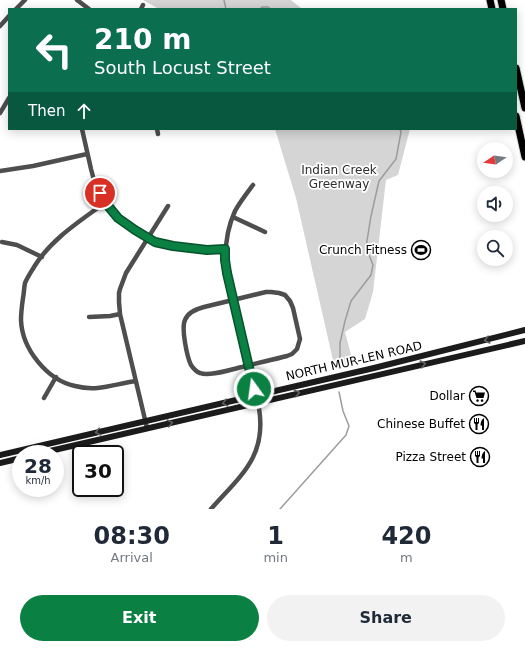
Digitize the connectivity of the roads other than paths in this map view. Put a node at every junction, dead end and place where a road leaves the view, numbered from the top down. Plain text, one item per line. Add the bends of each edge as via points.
1 (25, 0) edge
2 (77, 0) edge
3 (17, 8) edge
4 (88, 8) edge
5 (8, 17) edge
6 (5, 21) junction
7 (8, 25) edge
8 (0, 26) edge
9 (517, 72) edge
10 (8, 100) edge
11 (525, 108) edge
12 (0, 114) edge
13 (517, 121) edge
14 (82, 130) edge
15 (87, 154) junction
16 (525, 157) edge
17 (0, 171) edge
18 (253, 185) dead end
19 (106, 202) junction
20 (168, 206) dead end
21 (233, 217) junction
22 (265, 232) dead end
23 (148, 238) junction
24 (2, 242) dead end
25 (225, 249) junction
26 (42, 257) junction
27 (234, 300) junction
28 (120, 314) junction
29 (89, 317) dead end
30 (525, 330) edge
31 (525, 341) edge
32 (248, 365) junction
33 (56, 377) junction
34 (136, 381) junction
35 (255, 395) junction
36 (44, 398) dead end
37 (257, 402) junction
38 (145, 421) junction
39 (147, 428) junction
40 (64, 448) edge
41 (0, 455) edge
42 (12, 460) edge
43 (0, 463) edge
44 (210, 509) edge

1 - 3 street
2 - 4 street
5 - 6 street
6 - 7 street
6 - 8 street
9 - 11 main road
10 - 12 street
13 - 16 main road
14 - 15 street
15 - 17 street
15 - 19 street via 95,184
18 - 21 street
19 - 23 street via 118,218
19 - 26 street via 72,227 50,246
20 - 23 street
21 - 22 street
21 - 25 street
23 - 25 street via 173,246 207,250
23 - 28 street via 126,273 120,289
24 - 26 street via 17,245
25 - 27 street via 227,273
26 - 33 street via 25,283 21,319 34,356 43,368
27 - 32 street
27 - 32 street via 196,309 185,320 183,331 188,354 196,371 207,374
27 - 32 street via 271,292 285,295 293,308 300,340 292,354
28 - 29 street
28 - 34 street
30 -> 35 main road, NORTH MUR-LEN ROAD
37 -> 31 main road, NORTH MUR-LEN ROAD
32 - 35 street
33 - 34 street via 69,384 91,388
33 - 36 street
34 - 38 street
35 - 37 street
35 -> 38 main road, NORTH MUR-LEN ROAD
39 -> 37 main road, NORTH MUR-LEN ROAD
37 - 44 street via 261,430 256,451 246,470
38 - 39 street
38 -> 41 main road, NORTH MUR-LEN ROAD
39 - 40 main road, NORTH MUR-LEN ROAD
42 - 43 main road

